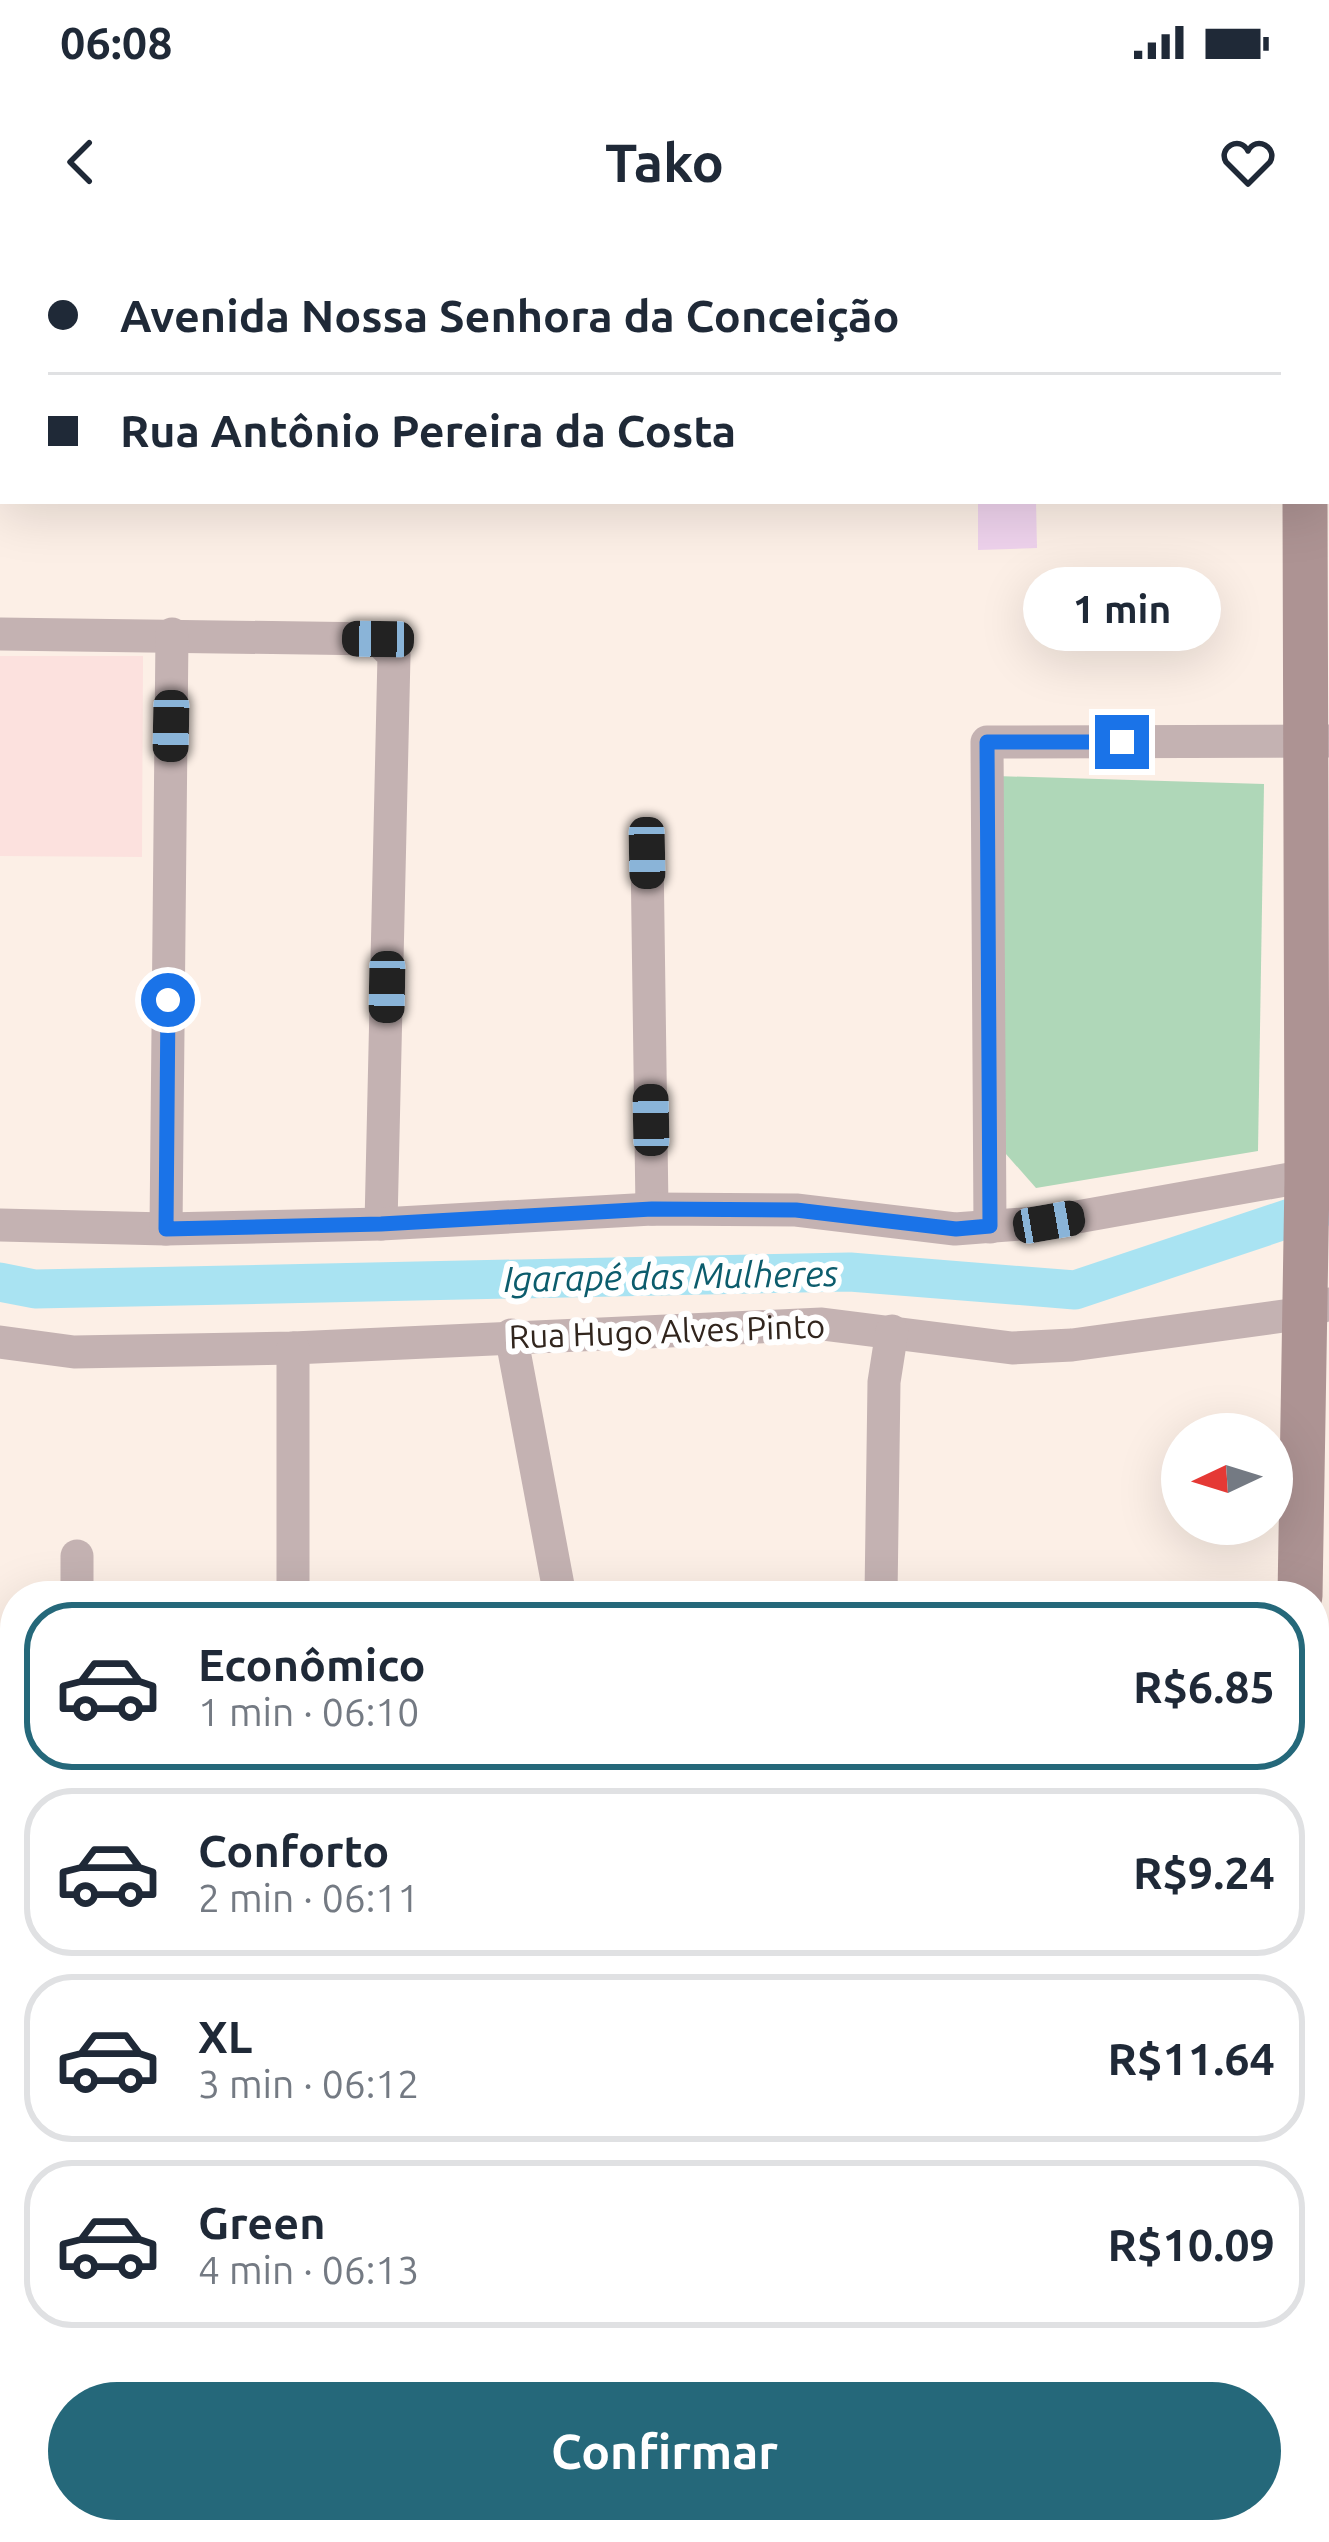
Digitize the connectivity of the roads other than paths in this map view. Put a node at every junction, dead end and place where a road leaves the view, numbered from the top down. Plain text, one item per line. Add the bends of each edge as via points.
1 (1305, 504) edge
2 (0, 634) edge
3 (172, 634) junction
4 (1316, 741) edge
5 (647, 853) dead end
6 (1314, 1183) edge
7 (652, 1209) junction
8 (381, 1224) junction
9 (0, 1225) edge
10 (990, 1226) junction
11 (166, 1229) junction
12 (1313, 1299) edge
13 (892, 1331) junction
14 (511, 1335) junction
15 (0, 1342) edge
16 (293, 1348) junction
17 (77, 1556) dead end
18 (77, 1581) edge
19 (293, 1581) edge
20 (557, 1581) edge
21 (881, 1581) edge
22 (1301, 1581) edge

1 - 4 street
2 - 3 street
3 - 8 street via 378,639 394,655
3 - 11 street
4 - 6 street
4 - 10 street via 987,742
5 - 7 street
6 - 10 street
6 - 12 street
7 - 8 street
7 - 10 street via 796,1210
8 - 11 street
9 - 11 street
12 - 13 street, Rua Hugo Alves Pinto via 1072,1345 1012,1348
12 - 22 street
13 - 14 street, Rua Hugo Alves Pinto via 822,1324
13 - 21 street
14 - 16 street, Rua Hugo Alves Pinto
14 - 20 street
15 - 16 street, Rua Hugo Alves Pinto via 74,1352
16 - 19 street
17 - 18 street

